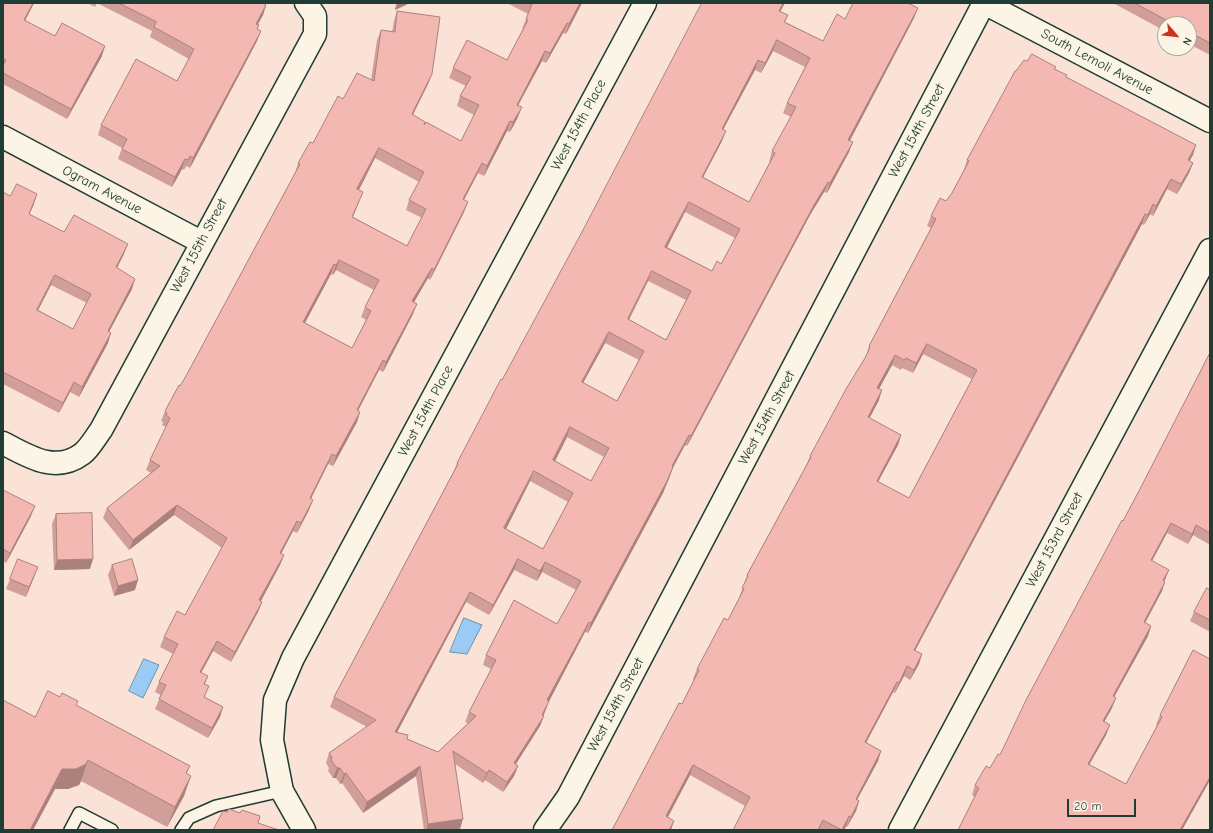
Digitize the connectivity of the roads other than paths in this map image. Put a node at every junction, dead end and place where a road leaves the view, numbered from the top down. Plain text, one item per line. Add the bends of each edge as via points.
1 (306, 3) edge
2 (645, 3) edge
3 (984, 3) edge
4 (1210, 121) edge
5 (3, 137) edge
6 (201, 242) junction
7 (1210, 250) edge
8 (3, 443) edge
9 (282, 791) junction
10 (70, 830) edge
11 (112, 830) edge
12 (181, 830) edge
13 (304, 830) edge
14 (545, 830) edge
15 (900, 830) edge

1 - 6 street, West 155th Street via 315,16 315,34
2 - 9 street, West 154th Place via 293,658 275,700 272,740
3 - 4 street, South Lemoli Avenue
3 - 14 street, West 154th Street via 568,797
5 - 6 street, Ogram Avenue
6 - 8 street, West 155th Street via 101,430 82,454 65,464 44,462
7 - 15 street, West 153rd Street
9 - 12 lane via 216,806 189,818
9 - 13 street, West 154th Place
10 - 11 lane via 79,813

